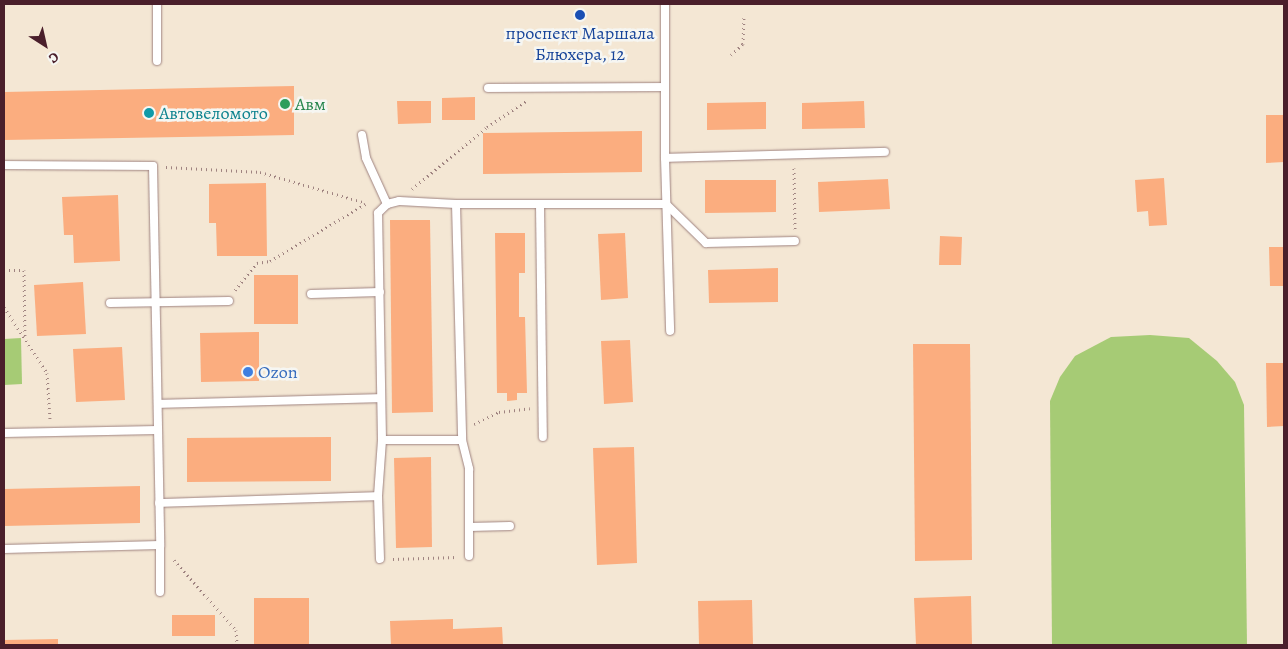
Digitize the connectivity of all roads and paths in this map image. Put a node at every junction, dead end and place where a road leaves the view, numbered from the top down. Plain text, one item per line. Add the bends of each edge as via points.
1 (157, 4) edge
2 (665, 4) edge
3 (744, 16) dead end
4 (731, 55) dead end
5 (157, 61) dead end
6 (664, 87) junction
7 (488, 88) dead end
8 (547, 88) junction
9 (362, 135) dead end
10 (885, 152) dead end
11 (794, 154) junction
12 (665, 158) junction
13 (4, 165) edge
14 (153, 166) junction
15 (399, 200) junction
16 (366, 203) junction
17 (387, 204) junction
18 (456, 204) junction
19 (540, 204) junction
20 (666, 204) junction
21 (795, 241) joint
22 (4, 270) edge
23 (380, 292) junction
24 (311, 294) dead end
25 (228, 301) joint
26 (110, 303) dead end
27 (156, 303) junction
28 (4, 308) edge
29 (670, 332) dead end
30 (25, 339) junction
31 (381, 398) junction
32 (158, 404) junction
33 (543, 408) junction
34 (462, 429) junction
35 (158, 430) junction
36 (51, 432) junction
37 (4, 433) edge
38 (543, 437) dead end
39 (382, 440) junction
40 (462, 440) junction
41 (378, 496) junction
42 (159, 503) junction
43 (510, 526) dead end
44 (469, 527) junction
45 (160, 545) junction
46 (4, 549) edge
47 (469, 556) joint
48 (380, 560) joint
49 (160, 592) dead end
50 (237, 645) edge

1 - 5 lane
2 - 6 lane
3 - 4 path via 743,44
6 - 8 lane
6 - 12 lane
7 - 8 lane
8 - 15 path via 487,127
9 - 17 lane via 366,158
10 - 11 lane
11 - 12 lane
11 - 21 path
12 - 20 lane
13 - 14 lane
14 - 16 path via 260,172
14 - 27 lane
15 - 17 lane
15 - 18 lane
16 - 17 path
16 - 25 path via 270,261 257,263 239,282
17 - 23 lane via 378,213
18 - 19 lane
18 - 34 lane
19 - 20 lane
19 - 33 lane
20 - 21 lane via 706,243
20 - 29 lane
22 - 30 path via 24,270
23 - 24 lane
23 - 31 lane
25 - 27 lane
26 - 27 lane
27 - 32 lane
28 - 30 path
30 - 36 path via 47,373
31 - 32 lane
31 - 39 lane
32 - 35 lane
33 - 34 path via 498,412
33 - 38 lane
34 - 40 lane
35 - 36 lane
35 - 42 lane
36 - 37 lane
39 - 40 lane
39 - 41 lane
40 - 44 lane via 469,469
41 - 42 lane
41 - 48 lane
42 - 45 lane
43 - 44 lane
44 - 47 lane
45 - 46 lane
45 - 49 lane
45 - 50 path via 236,630
47 - 48 path

